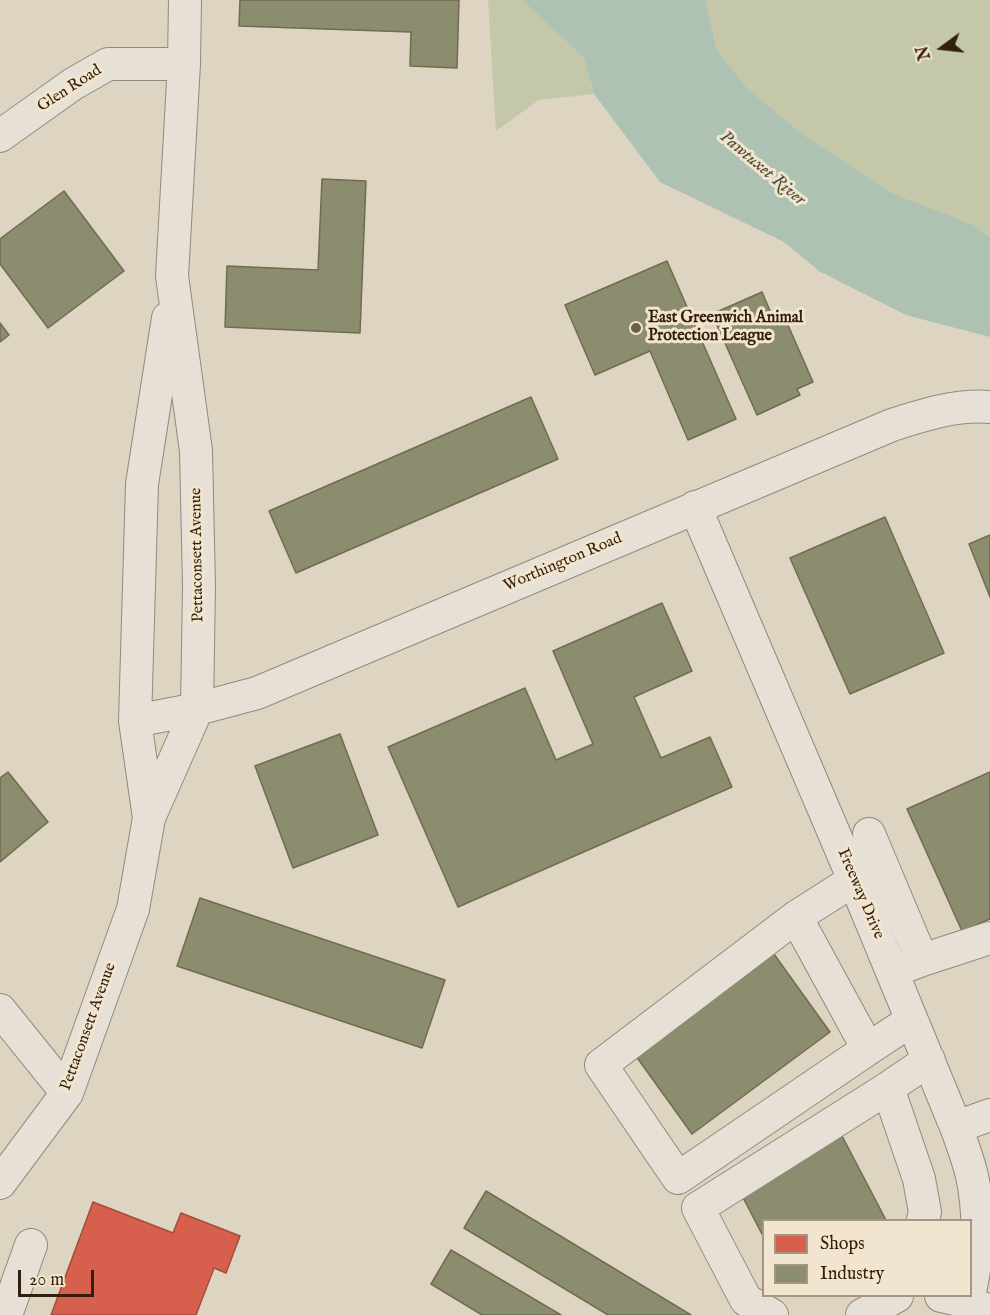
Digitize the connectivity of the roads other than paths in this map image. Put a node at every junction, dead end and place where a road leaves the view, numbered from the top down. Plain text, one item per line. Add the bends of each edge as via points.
1 (185, 0) edge
2 (184, 64) junction
3 (0, 136) edge
4 (174, 284) junction
5 (990, 407) edge
6 (695, 507) junction
7 (197, 710) junction
8 (135, 721) junction
9 (149, 818) junction
10 (869, 834) dead end
11 (854, 880) junction
12 (796, 917) junction
13 (990, 938) edge
14 (922, 960) junction
15 (892, 972) junction
16 (0, 1010) edge
17 (912, 1020) junction
18 (868, 1048) junction
19 (929, 1060) junction
20 (888, 1088) junction
21 (67, 1093) junction
22 (990, 1115) edge
23 (956, 1127) junction
24 (978, 1152) edge
25 (0, 1183) edge
26 (923, 1219) edge
27 (31, 1245) dead end
28 (972, 1269) edge
29 (895, 1297) edge
30 (6, 1315) edge
31 (772, 1315) edge
32 (862, 1315) edge

1 - 2 street, Pettaconsett Avenue
2 - 3 street, Glen Road via 108,64
2 - 4 street, Pettaconsett Avenue
4 - 7 street, Pettaconsett Avenue via 196,451 200,586
4 - 8 street, Pettaconsett Avenue via 142,484
5 - 6 street, Worthington Road via 938,412 892,425
6 - 7 street, Worthington Road via 257,693
6 - 11 street, Freeway Drive
7 - 8 street, Worthington Road
7 - 9 street, Pettaconsett Avenue
8 - 9 street, Pettaconsett Avenue
9 - 21 street, Pettaconsett Avenue via 133,909
10 - 14 street
11 - 12 street
11 - 15 street, Freeway Drive
12 - 18 street
12 - 18 street via 601,1065 678,1178
13 - 14 street
14 - 15 street
15 - 17 street, Freeway Drive
16 - 21 street
17 - 18 street
17 - 19 street, Freeway Drive
19 - 20 street
19 - 23 street, Freeway Drive
20 - 26 street via 919,1179
20 - 31 street via 698,1208 746,1300
21 - 25 street, Pettaconsett Avenue
22 - 23 street
23 - 24 street, Freeway Drive
24 - 28 street, Freeway Drive via 977,1236
27 - 30 street
29 - 32 street

